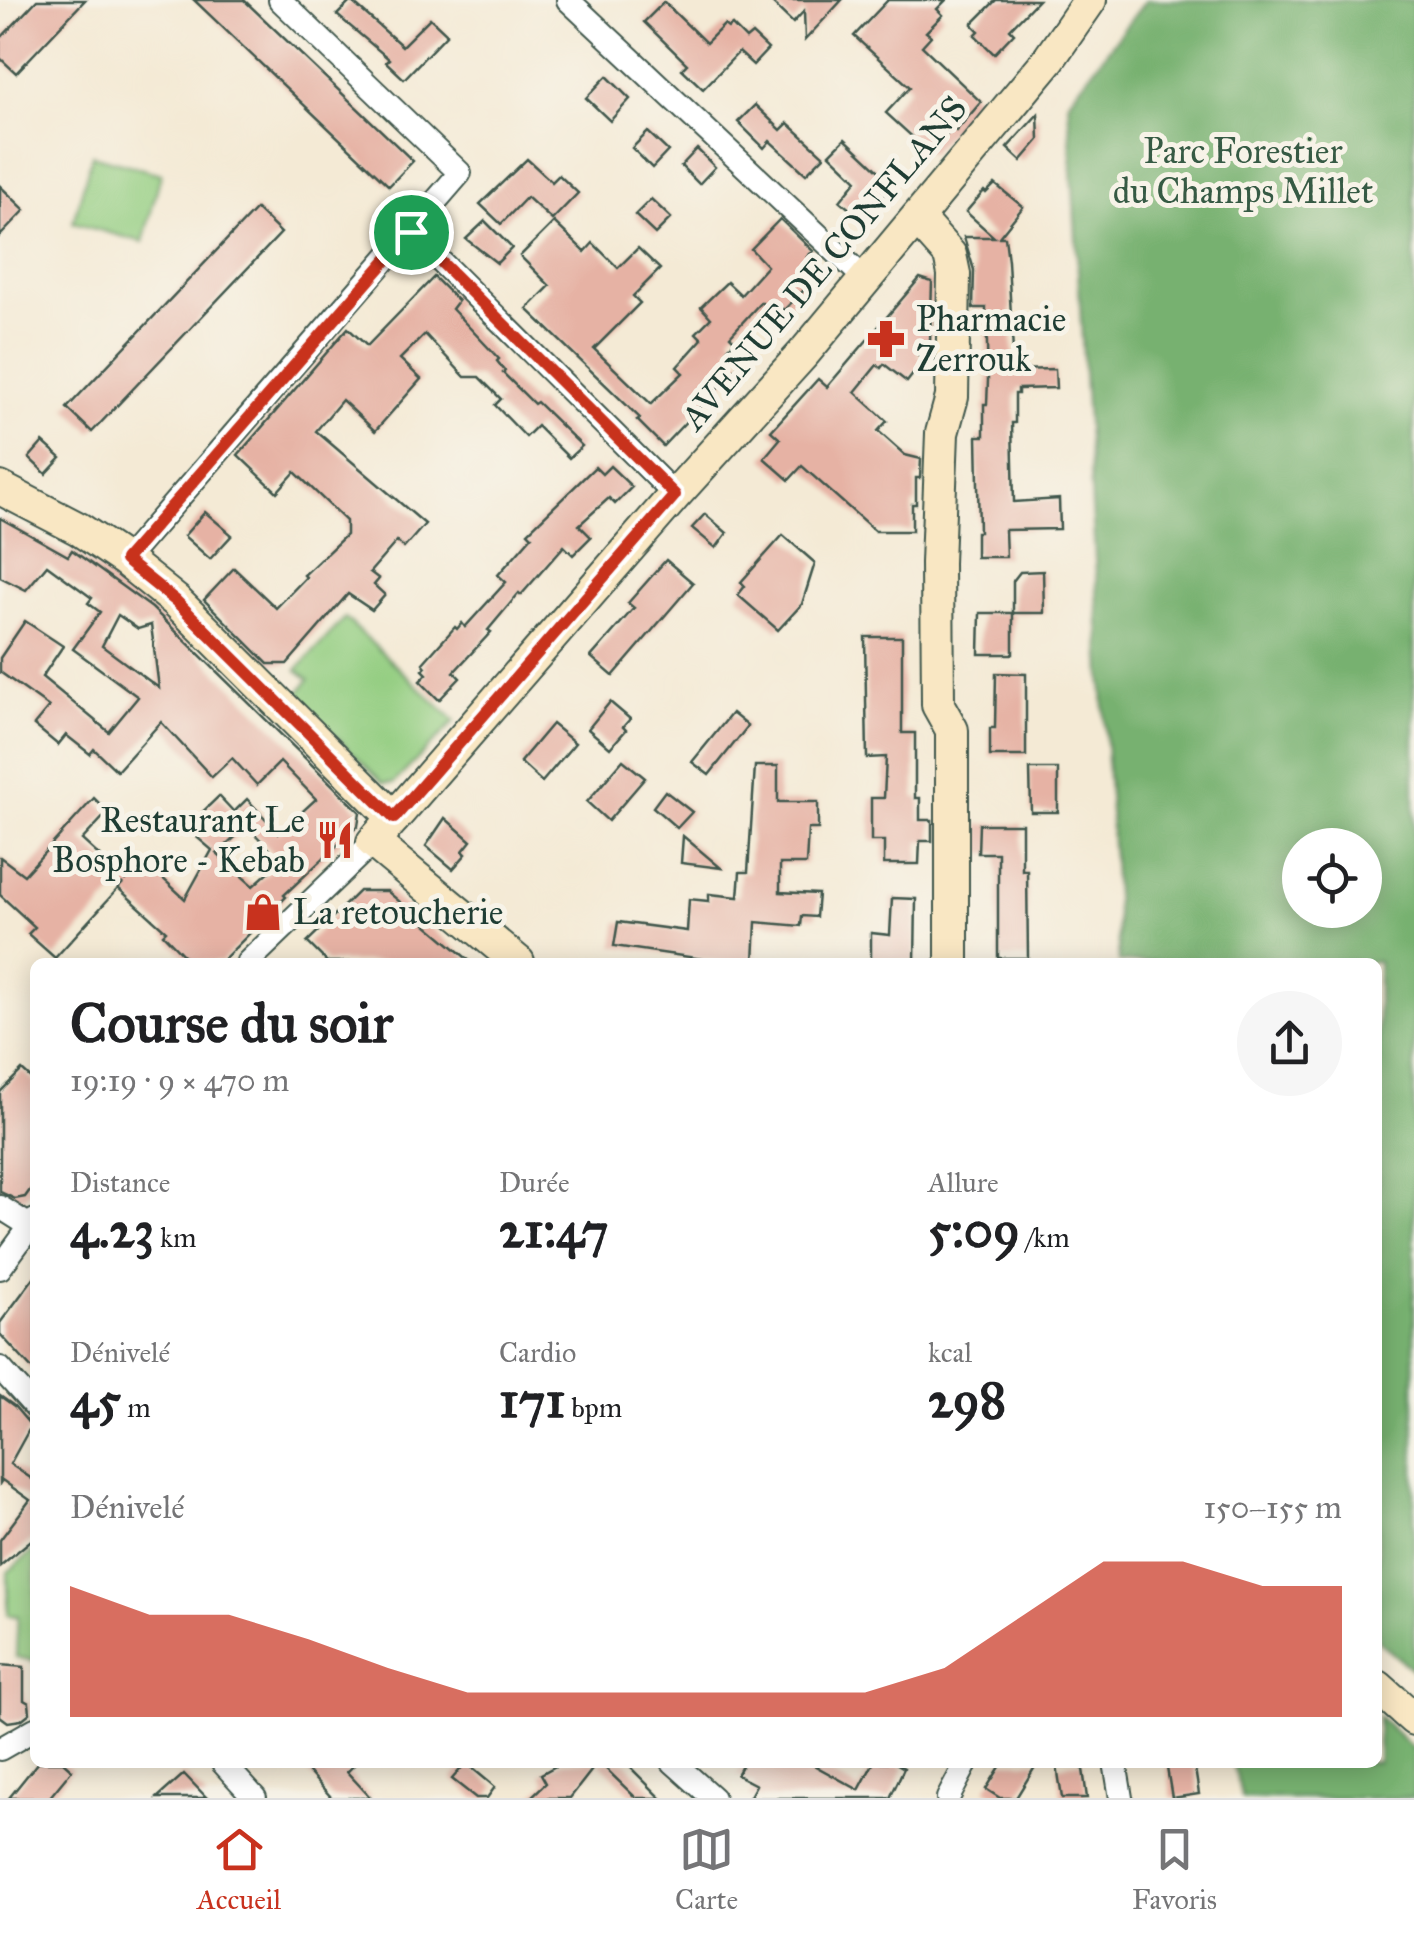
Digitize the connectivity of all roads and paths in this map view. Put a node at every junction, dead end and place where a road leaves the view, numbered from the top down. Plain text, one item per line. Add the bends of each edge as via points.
1 (280, 0) edge
2 (568, 0) edge
3 (1079, 5) edge
4 (918, 218) junction
5 (411, 232) junction
6 (866, 280) junction
7 (0, 488) edge
8 (675, 495) junction
9 (125, 560) junction
10 (383, 830) junction
11 (252, 958) edge
12 (514, 958) edge
13 (952, 958) edge
14 (0, 1207) edge
15 (30, 1222) edge
16 (30, 1227) edge
17 (0, 1268) edge
18 (0, 1368) edge
19 (30, 1401) edge
20 (1382, 1691) edge
21 (1414, 1719) edge
22 (30, 1732) edge
23 (0, 1749) edge
24 (228, 1768) edge
25 (680, 1768) edge
26 (965, 1768) edge
27 (1116, 1768) edge
28 (255, 1798) edge
29 (713, 1798) edge
30 (948, 1798) edge
31 (1121, 1798) edge

1 - 5 street via 460,174
2 - 6 street
3 - 4 street, AVENUE DE CONFLANS via 1049,59
4 - 6 street, AVENUE DE CONFLANS
4 - 13 street via 950,255 954,274 952,397 942,432 937,563 938,705 952,730
5 - 8 street
5 - 9 street
6 - 8 street, AVENUE DE CONFLANS
7 - 9 street
8 - 10 street, AVENUE DE CONFLANS
9 - 10 street via 176,601
10 - 11 street
10 - 12 street
14 - 15 street
16 - 17 street
18 - 19 street
20 - 21 street
22 - 23 street
24 - 28 street
25 - 29 street
26 - 30 street
27 - 31 street

